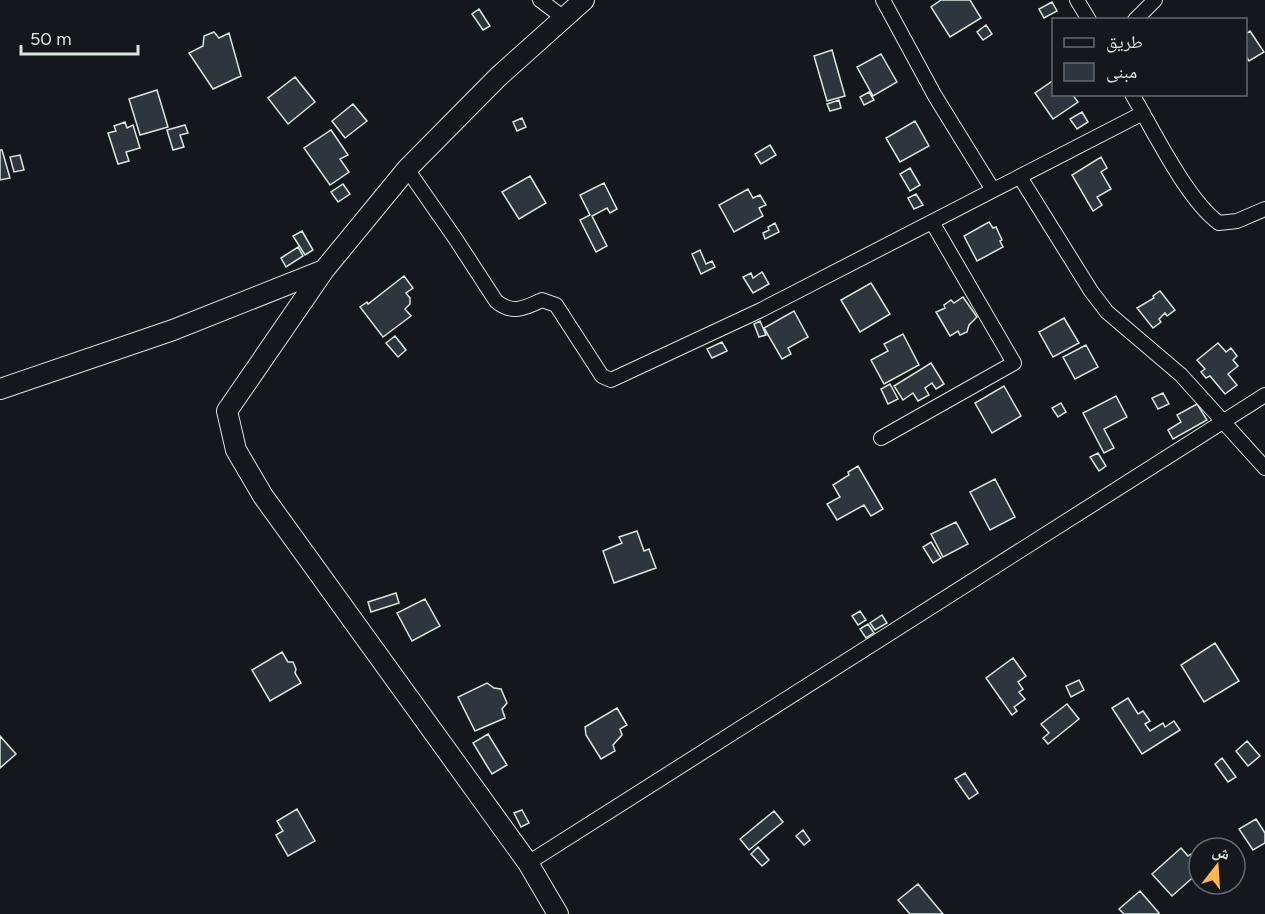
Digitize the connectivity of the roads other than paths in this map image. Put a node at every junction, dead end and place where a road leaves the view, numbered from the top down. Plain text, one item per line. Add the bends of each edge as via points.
1 (540, 0) edge
2 (584, 0) edge
3 (883, 0) edge
4 (1077, 0) edge
5 (1155, 0) edge
6 (564, 18) junction
7 (1088, 18) edge
8 (1136, 18) edge
9 (1133, 96) edge
10 (1143, 113) junction
11 (407, 169) junction
12 (1020, 177) junction
13 (993, 190) junction
14 (1265, 209) edge
15 (932, 222) junction
16 (324, 270) junction
17 (0, 389) edge
18 (1265, 395) edge
19 (1225, 422) junction
20 (881, 438) dead end
21 (1265, 468) edge
22 (528, 862) junction
23 (558, 914) edge

1 - 6 street
2 - 6 street
3 - 13 street via 935,96
4 - 7 street
5 - 8 street
6 - 11 street via 498,77
9 - 10 street
10 - 12 street
10 - 14 street via 1208,215 1219,223 1237,221
11 - 15 street via 496,301 504,308 522,309 542,300 556,305 602,376 611,380 761,310
11 - 16 street
12 - 13 street
12 - 19 street via 1107,312 1181,375
13 - 15 street
15 - 20 street via 1014,363
16 - 17 street via 173,330
16 - 22 street via 227,411 236,450 263,496
18 - 19 street
19 - 21 street
19 - 22 street
22 - 23 street

